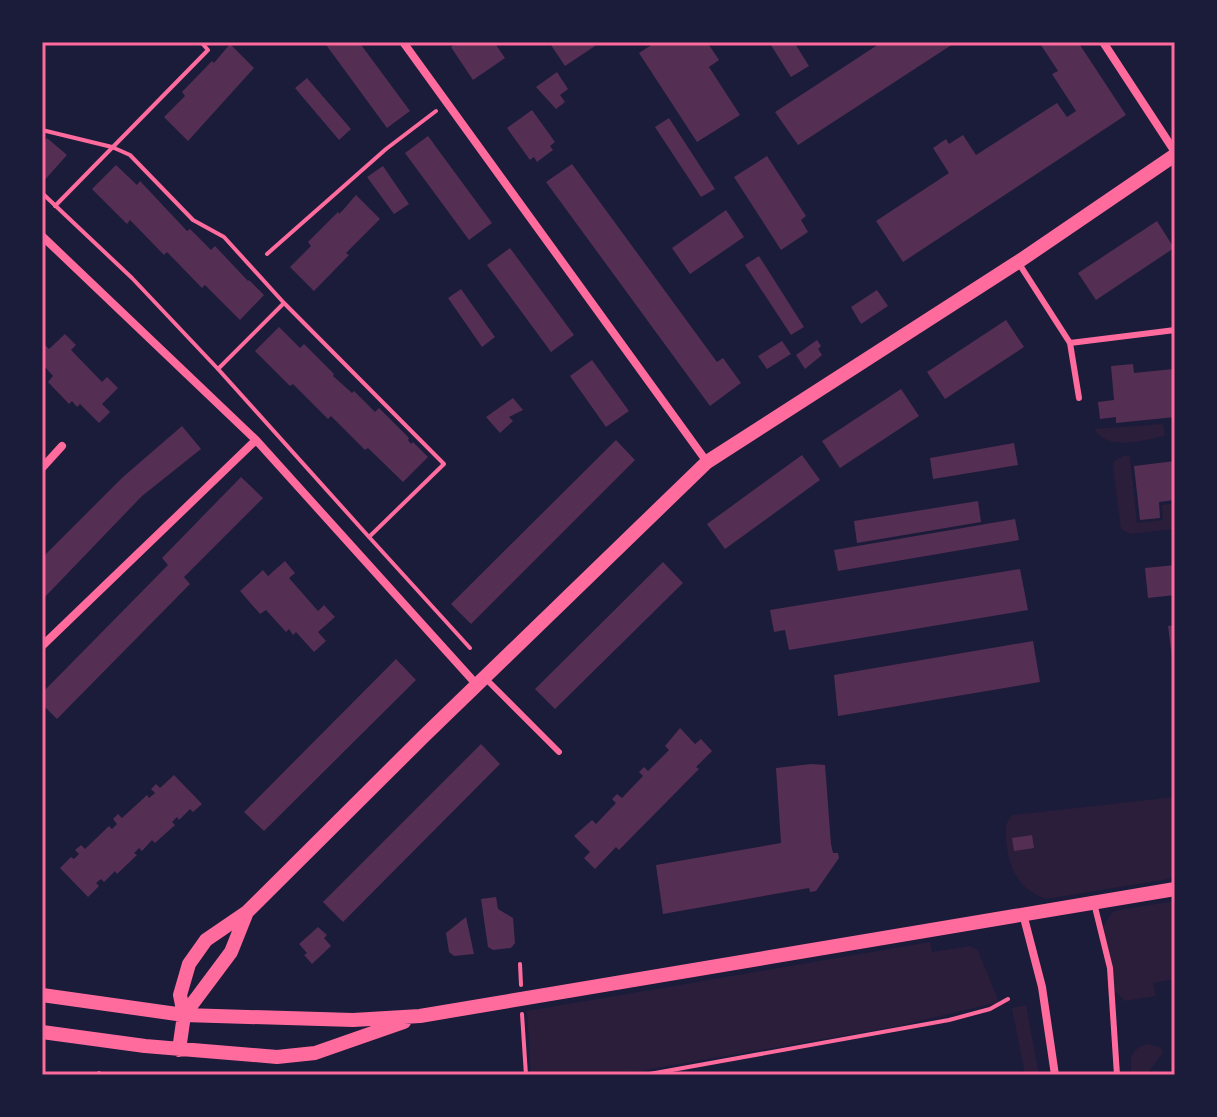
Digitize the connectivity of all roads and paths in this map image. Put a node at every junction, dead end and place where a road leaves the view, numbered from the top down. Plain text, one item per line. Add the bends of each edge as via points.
1 (201, 42) edge
2 (403, 42) edge
3 (1103, 42) edge
4 (446, 103) junction
5 (42, 130) edge
6 (112, 147) junction
7 (1175, 153) edge
8 (42, 193) edge
9 (55, 206) junction
10 (42, 236) edge
11 (267, 254) dead end
12 (1018, 262) junction
13 (284, 303) junction
14 (1175, 330) edge
15 (1070, 343) junction
16 (218, 369) junction
17 (1079, 398) dead end
18 (256, 440) junction
19 (62, 446) dead end
20 (707, 462) junction
21 (42, 468) edge
22 (369, 537) junction
23 (42, 646) edge
24 (470, 648) dead end
25 (481, 681) junction
26 (559, 752) dead end
27 (1175, 889) edge
28 (1094, 903) junction
29 (247, 912) junction
30 (1023, 914) junction
31 (520, 964) dead end
32 (42, 995) edge
33 (1008, 999) dead end
34 (522, 1000) junction
35 (184, 1015) junction
36 (420, 1016) junction
37 (42, 1032) edge
38 (179, 1050) junction
39 (526, 1075) edge
40 (644, 1075) edge
41 (1055, 1075) edge
42 (1117, 1075) edge

1 - 6 path via 208,50
2 - 4 street
3 - 7 street
4 - 11 path
4 - 20 street
5 - 6 path
6 - 9 path
6 - 13 path via 130,155 193,220 224,237
7 - 12 street
8 - 9 path
9 - 16 path
10 - 18 street
12 - 15 lane
12 - 20 street
13 - 16 path
13 - 22 path via 444,464
14 - 15 lane
15 - 17 lane
16 - 22 path
18 - 23 street
18 - 25 street
19 - 21 street
20 - 25 street
22 - 24 path
25 - 26 lane
25 - 29 street
27 - 28 street
28 - 30 street
28 - 42 lane via 1110,968
29 - 35 street via 231,952
29 - 35 street via 206,940 189,964 180,995
30 - 34 street
30 - 41 street via 1042,987
31 - 34 path
32 - 35 street
33 - 40 path via 949,1020
34 - 36 street
34 - 39 path
35 - 36 street via 353,1020
35 - 38 street
36 - 38 street via 315,1053 277,1057
37 - 38 street

